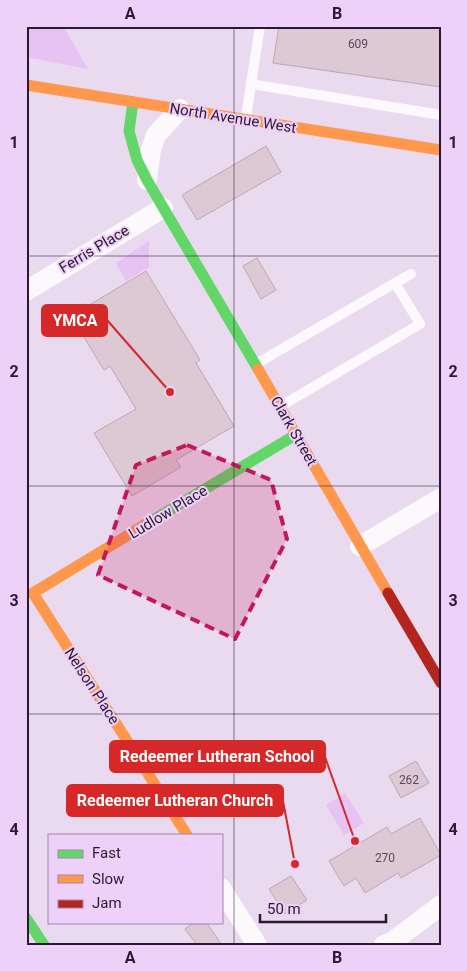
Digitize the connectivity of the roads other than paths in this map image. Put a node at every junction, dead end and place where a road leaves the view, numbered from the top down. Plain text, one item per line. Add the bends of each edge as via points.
1 (260, 26) edge
2 (251, 84) junction
3 (26, 85) edge
4 (133, 102) junction
5 (180, 109) junction
6 (441, 115) edge
7 (245, 120) junction
8 (441, 150) edge
9 (147, 180) junction
10 (163, 208) junction
11 (411, 274) dead end
12 (395, 283) junction
13 (26, 291) edge
14 (255, 365) junction
15 (280, 407) junction
16 (297, 434) junction
17 (441, 498) edge
18 (360, 546) junction
19 (38, 590) joint
20 (441, 683) edge
21 (186, 834) edge
22 (222, 890) edge
23 (441, 904) edge
24 (26, 918) edge
25 (390, 944) edge
26 (44, 945) edge
27 (257, 945) edge

1 - 2 lane
2 - 6 lane
2 - 7 lane
3 - 4 street, North Avenue West
4 - 5 street, North Avenue West
4 - 9 street, Clark Street via 129,131
5 - 7 street, North Avenue West
5 - 9 street via 156,135
7 - 8 street, North Avenue West
9 - 10 street, Clark Street
10 - 13 street, Ferris Place
10 - 14 street, Clark Street
11 - 12 lane
12 - 14 lane
12 - 15 lane via 420,324
14 - 15 street, Clark Street
15 - 16 street, Clark Street
16 - 18 street, Clark Street
16 - 19 street, Ludlow Place
17 - 18 street
18 - 20 street, Clark Street
19 - 21 street, Nelson Place via 33,593
22 - 27 street
23 - 25 street
24 - 26 street

